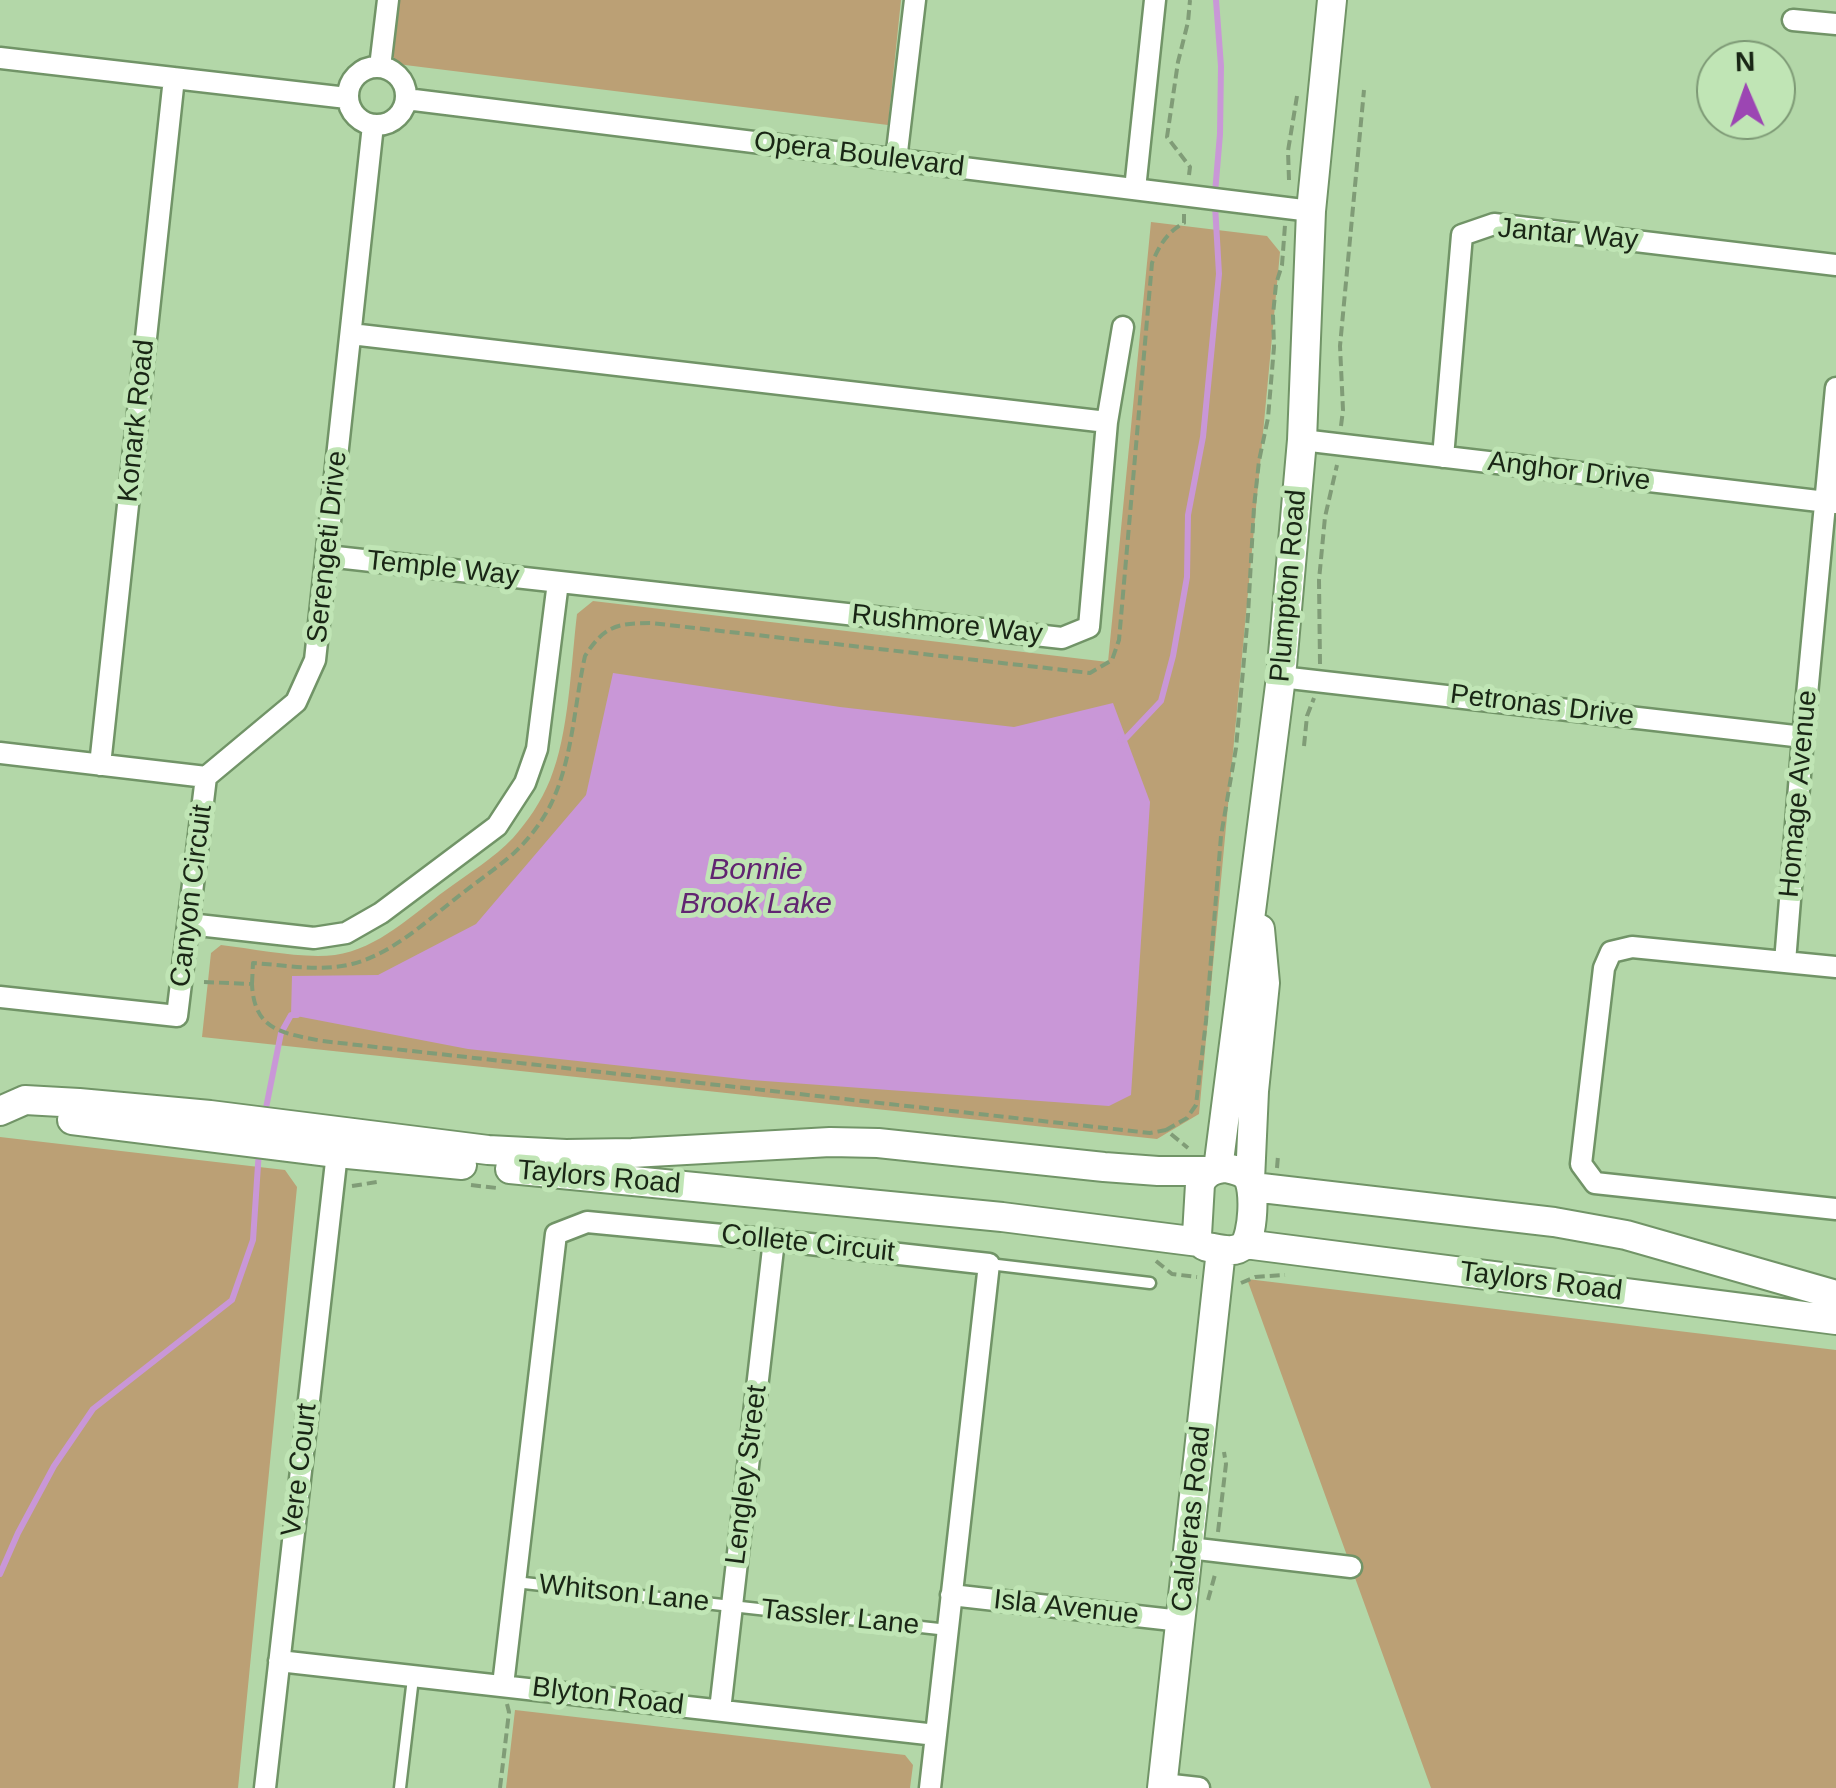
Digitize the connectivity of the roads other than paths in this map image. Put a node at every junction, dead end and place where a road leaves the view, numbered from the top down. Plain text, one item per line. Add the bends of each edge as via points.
1 (388, 0) edge
2 (915, 0) edge
3 (1155, 0) edge
4 (1332, 0) edge
5 (1793, 20) dead end
6 (1836, 24) edge
7 (0, 58) edge
8 (380, 67) junction
9 (174, 78) junction
10 (347, 98) junction
11 (406, 99) junction
12 (374, 126) junction
13 (896, 160) junction
14 (1135, 189) junction
15 (1299, 210) junction
16 (1836, 265) edge
17 (1123, 327) dead end
18 (351, 334) junction
19 (1836, 388) edge
20 (1108, 422) junction
21 (1302, 440) junction
22 (1443, 456) junction
23 (1830, 502) edge
24 (328, 556) junction
25 (558, 582) junction
26 (1281, 677) junction
27 (1803, 737) junction
28 (0, 752) edge
29 (100, 764) junction
30 (206, 777) junction
31 (1256, 878) junction
32 (189, 924) junction
33 (1785, 962) junction
34 (1836, 967) edge
35 (0, 996) edge
36 (0, 1111) edge
37 (337, 1153) junction
38 (1214, 1170) junction
39 (1251, 1184) junction
40 (1836, 1209) edge
41 (774, 1240) junction
42 (1222, 1245) junction
43 (989, 1264) junction
44 (1150, 1283) dead end
45 (1836, 1295) edge
46 (1836, 1320) edge
47 (1189, 1548) junction
48 (1351, 1567) dead end
49 (515, 1582) junction
50 (952, 1595) junction
51 (732, 1606) junction
52 (1182, 1621) junction
53 (948, 1630) junction
54 (278, 1661) junction
55 (413, 1678) junction
56 (504, 1685) junction
57 (720, 1710) junction
58 (936, 1735) junction
59 (1162, 1786) edge
60 (265, 1788) edge
61 (400, 1788) edge
62 (930, 1788) edge
63 (1199, 1788) edge

1 - 8 street
2 - 13 street
3 - 14 street
4 - 15 street, Plumpton Road
5 - 6 street
7 - 9 street
8 - 10 street via 359,73
8 - 11 street via 402,79
9 - 10 street
9 - 29 street, Konark Road
10 - 12 street via 354,115
11 - 12 street via 398,117
11 - 13 street, Opera Boulevard
12 - 18 street, Serengeti Drive
13 - 14 street, Opera Boulevard
14 - 15 street, Opera Boulevard
15 - 21 street, Plumpton Road
16 - 22 street, Jantar Way via 1494,224 1462,235
17 - 20 street
18 - 20 street
18 - 24 street, Serengeti Drive
19 - 23 street, Homage Avenue
20 - 25 street, Rushmore Way via 1090,627 1062,638
21 - 22 street, Anghor Drive
21 - 26 street, Plumpton Road
22 - 23 street, Anghor Drive
23 - 27 street, Homage Avenue
24 - 25 street, Temple Way
24 - 30 street, Serengeti Drive via 315,660 296,702
25 - 32 street via 538,749 497,826 346,934 314,938
26 - 27 street, Petronas Drive
26 - 31 street, Plumpton Road
27 - 33 street, Homage Avenue
28 - 29 street
29 - 30 street
30 - 32 street, Canyon Circuit
31 - 38 street, Plumpton Road
31 - 39 street via 1265,983
32 - 35 street, Canyon Circuit via 177,1016
33 - 34 street
33 - 40 street via 1632,947 1611,952 1581,1164 1595,1183
36 - 37 street, Taylors Road
36 - 38 street via 24,1100 79,1102 566,1154 878,1142 1104,1167
37 - 42 street, Taylors Road via 948,1211
37 - 54 street, Vere Court
38 - 39 street via 1236,1170
38 - 42 street via 1200,1184 1196,1235
39 - 42 street via 1250,1226
39 - 45 street via 1608,1232
41 - 43 street, Collete Circuit
41 - 49 street, Collete Circuit via 587,1222 556,1234
41 - 51 street, Lengley Street
42 - 46 street, Taylors Road
42 - 47 street, Calderas Road
43 - 44 lane
43 - 50 street
47 - 48 street
47 - 52 street, Calderas Road
49 - 51 lane, Whitson Lane
49 - 56 street, Collete Circuit
50 - 52 street, Isla Avenue
50 - 53 street
51 - 53 lane, Tassler Lane
51 - 57 street, Lengley Street
52 - 59 street, Calderas Road
53 - 58 street
54 - 55 street, Blyton Road
54 - 60 street, Vere Court
55 - 56 street, Blyton Road
55 - 61 lane
56 - 57 street, Blyton Road
57 - 58 street, Blyton Road
58 - 62 street
59 - 63 street

